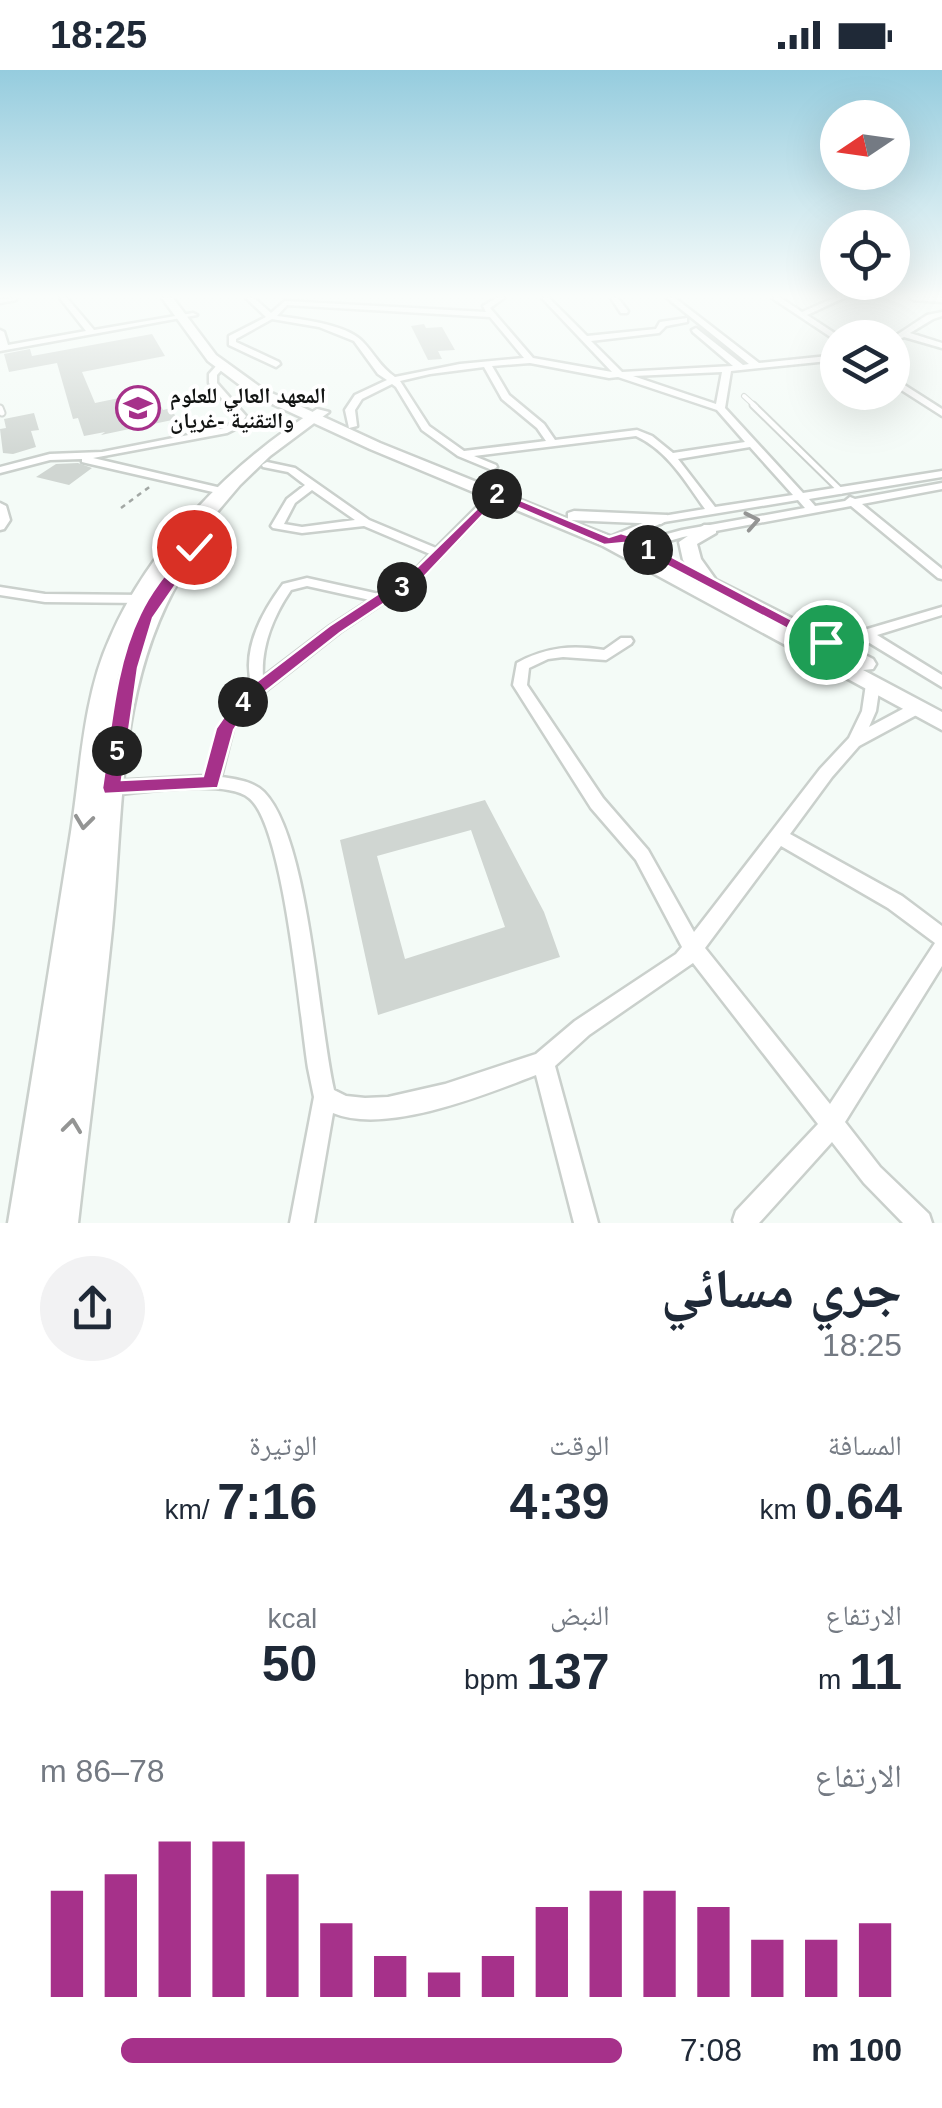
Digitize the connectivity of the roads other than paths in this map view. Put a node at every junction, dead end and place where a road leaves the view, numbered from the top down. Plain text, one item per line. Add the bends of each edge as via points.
1 (210, 352) edge
2 (222, 352) edge
3 (252, 352) edge
4 (366, 352) edge
5 (523, 352) edge
6 (591, 352) edge
7 (595, 352) edge
8 (722, 352) edge
9 (739, 352) edge
10 (820, 358) edge
11 (530, 360) junction
12 (276, 364) dead end
13 (486, 364) junction
14 (756, 365) junction
15 (220, 366) junction
16 (740, 367) junction
17 (727, 368) junction
18 (614, 375) junction
19 (392, 379) junction
20 (910, 382) edge
21 (910, 392) edge
22 (744, 396) dead end
23 (942, 402) edge
24 (720, 408) junction
25 (942, 413) edge
26 (327, 419) junction
27 (553, 444) junction
28 (751, 444) junction
29 (462, 454) junction
30 (76, 457) junction
31 (670, 457) junction
32 (268, 466) junction
33 (492, 467) dead end
34 (0, 470) edge
35 (942, 474) edge
36 (312, 484) junction
37 (942, 486) edge
38 (841, 490) junction
39 (226, 492) junction
40 (496, 494) junction
41 (801, 497) junction
42 (853, 504) junction
43 (0, 506) edge
44 (812, 509) junction
45 (574, 516) junction
46 (661, 520) junction
47 (711, 520) junction
48 (365, 522) junction
49 (0, 527) edge
50 (623, 543) junction
51 (437, 554) junction
52 (942, 575) edge
53 (706, 580) junction
54 (0, 591) edge
55 (146, 599) junction
56 (385, 599) junction
57 (942, 611) edge
58 (865, 634) junction
59 (626, 641) dead end
60 (826, 642) junction
61 (942, 682) edge
62 (874, 684) junction
63 (259, 686) junction
64 (942, 706) edge
65 (917, 708) junction
66 (942, 722) edge
67 (854, 742) junction
68 (211, 783) junction
69 (111, 788) junction
70 (779, 836) junction
71 (942, 937) edge
72 (96, 940) junction
73 (67, 945) junction
74 (692, 947) junction
75 (942, 949) edge
76 (543, 1062) junction
77 (325, 1096) junction
78 (833, 1120) junction
79 (745, 1220) dead end
80 (26, 1223) edge
81 (60, 1223) edge
82 (302, 1223) edge
83 (586, 1223) edge
84 (920, 1223) edge

1 - 15 main road
2 - 26 main road via 264,385
3 - 12 street
4 - 19 street
5 - 11 street
6 - 18 street
7 - 18 street
8 - 16 street
9 - 14 street
10 - 14 street
11 - 13 street
11 - 18 street
13 - 19 street
13 - 27 street via 505,397
14 - 16 street
15 - 26 main road via 258,392
15 - 30 street via 212,378 240,416 236,426
16 - 17 street
17 - 18 street
17 - 24 street
18 - 24 street
19 - 26 street via 356,399 350,411
19 - 29 street via 425,428
20 - 23 street
21 - 25 street
22 - 38 lane
24 - 28 street
26 - 32 main road
26 - 39 main road
26 - 40 main road
26 - 45 main road
27 - 29 street
27 - 31 street via 637,433
28 - 31 street
28 - 41 street
29 - 33 street
30 - 34 street
30 - 39 street
31 - 47 street
32 - 36 street via 291,470
32 - 55 main road
35 - 38 street
36 - 48 street
36 - 48 street via 291,501 277,526 302,530
37 - 42 street
38 - 41 street
38 - 42 street
39 - 55 main road
40 - 50 main road
40 - 51 street
41 - 44 street
41 - 47 street
42 - 44 street
42 - 52 street
43 - 49 street
47 -> 44 street
45 - 46 main road
45 - 50 main road
46 - 47 street
46 - 50 street
47 - 50 street
47 - 53 main road via 688,542
48 - 51 street
50 - 53 main road
50 - 62 main road
51 - 56 street
53 - 60 main road
54 - 55 street
55 - 69 main road
55 -> 73 main road via 119,639 101,704
56 - 63 street
56 - 63 street via 306,582 287,587 255,653
57 - 58 street
58 - 60 street
58 - 61 street
59 - 74 street via 606,655 564,648 538,656 522,666 520,685 597,803 642,855
60 - 64 main road
62 - 65 main road
62 - 67 street
63 - 68 street via 231,718
65 - 66 main road
65 - 67 street
67 - 70 street
68 - 69 street
68 - 77 street via 258,794 272,814
69 - 72 main road
70 - 71 street
70 - 74 street
72 - 73 main road
81 -> 72 main road
73 - 80 main road
74 - 76 street via 683,961
74 - 78 street
75 - 78 street
76 - 77 street via 495,1081 385,1107 348,1108
76 - 83 street
77 - 82 street
78 - 79 street
78 - 84 street via 872,1175

